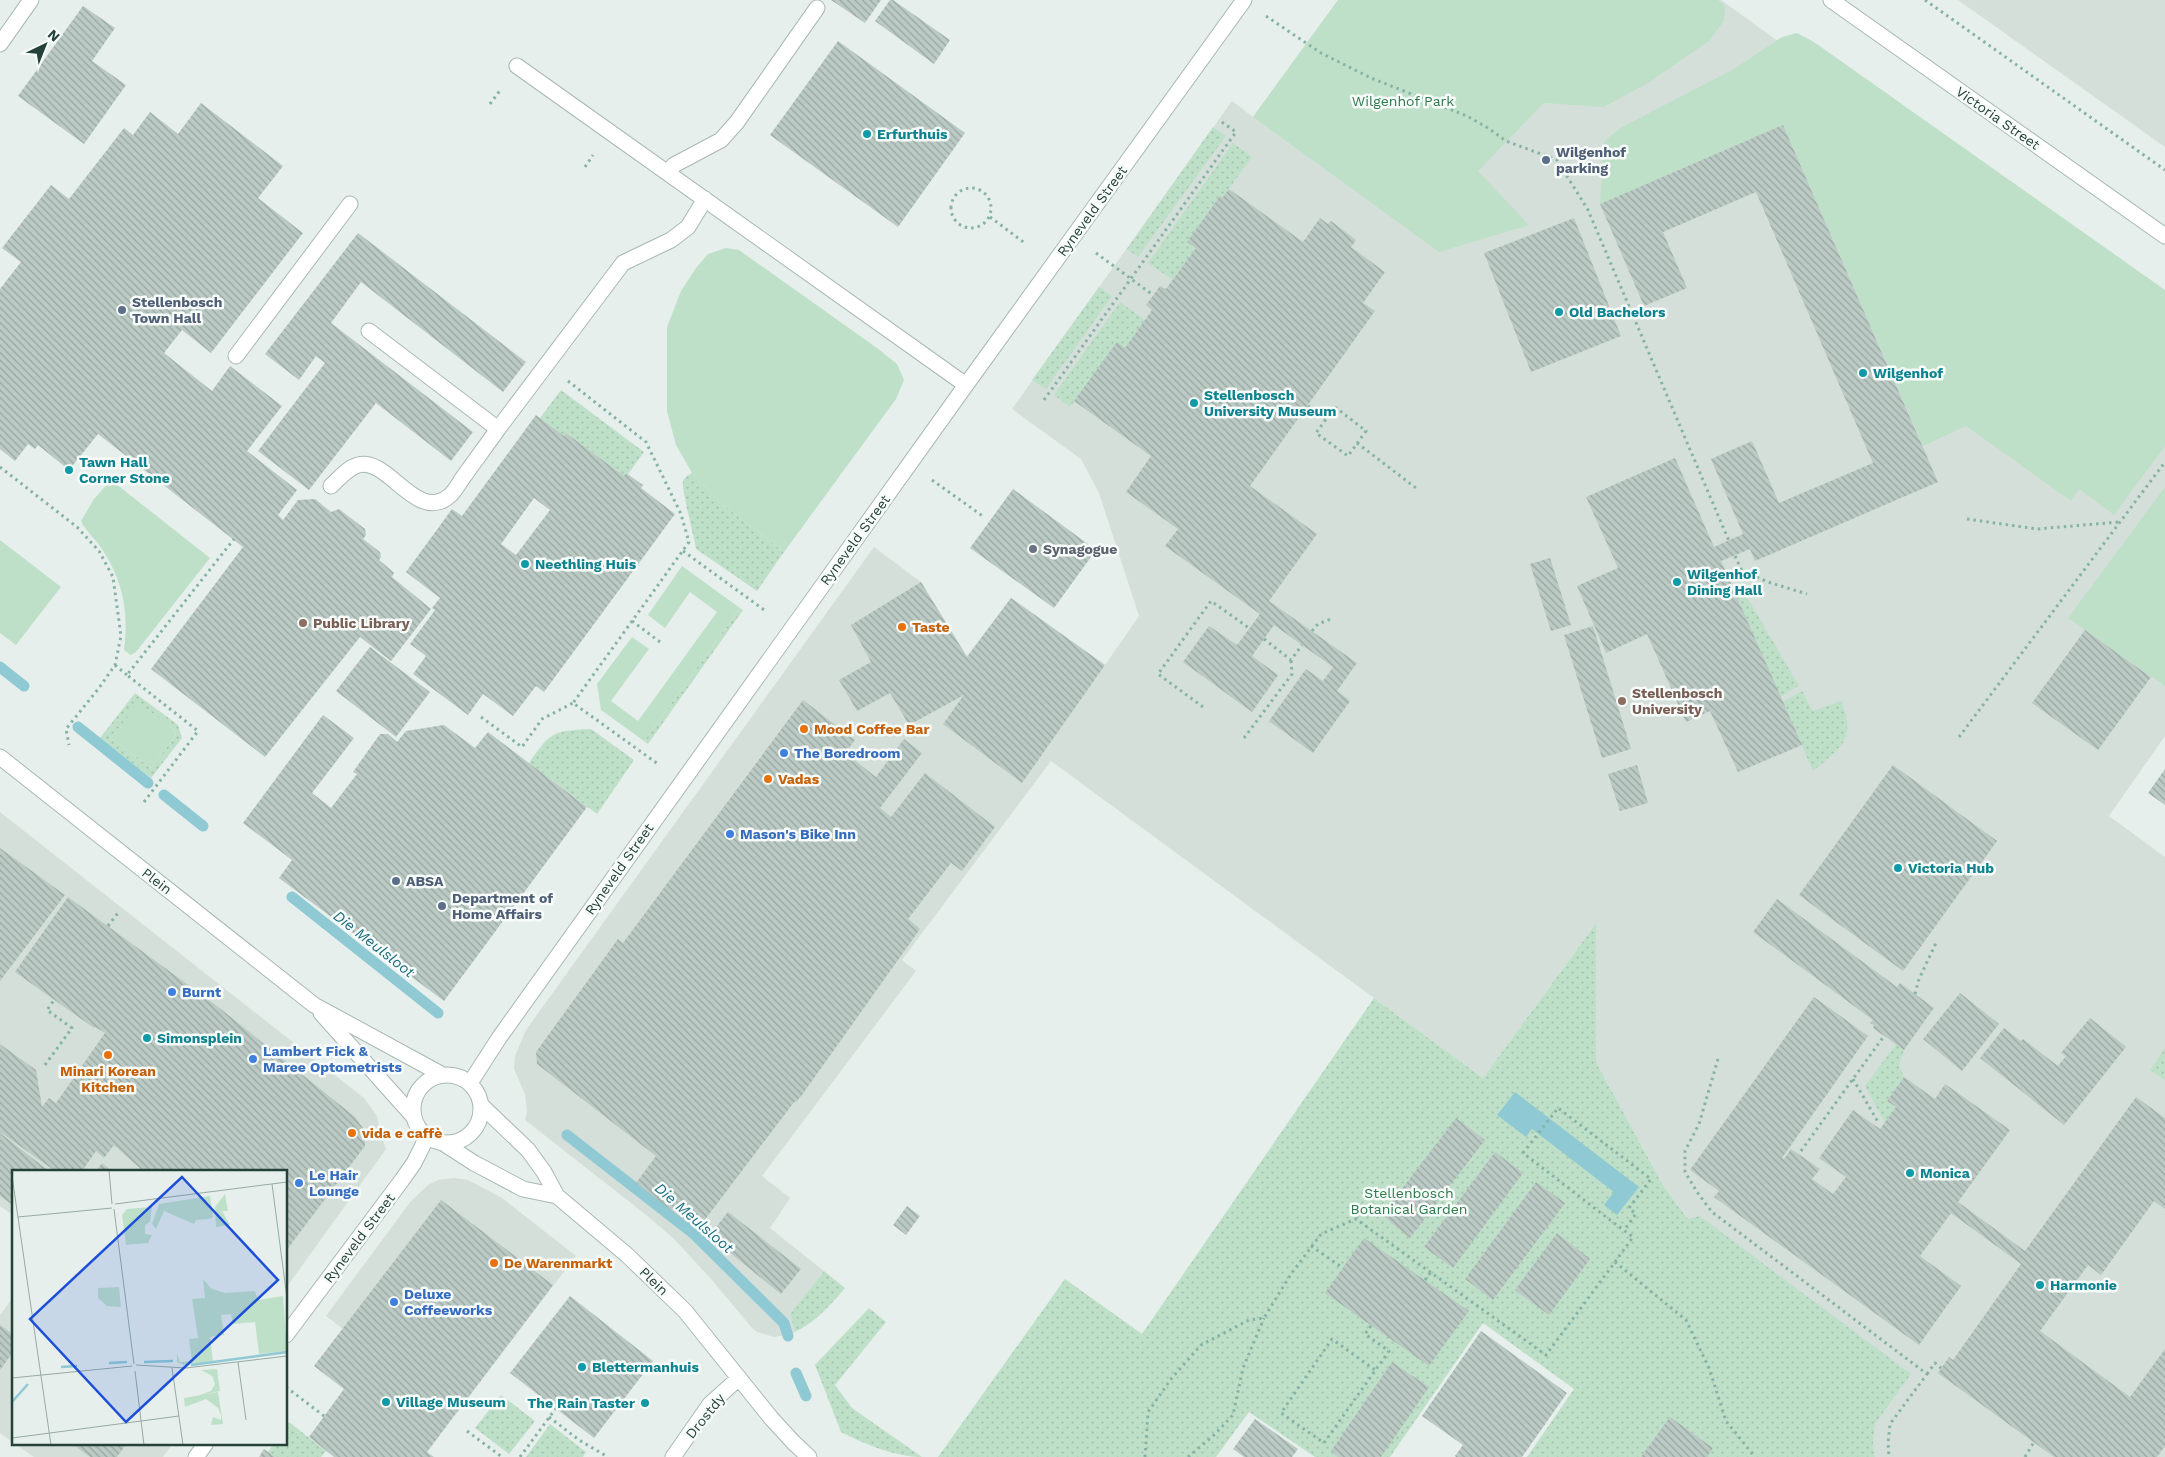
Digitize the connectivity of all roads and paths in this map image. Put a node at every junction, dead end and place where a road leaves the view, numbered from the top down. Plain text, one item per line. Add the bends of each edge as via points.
1 (31, 0) edge
2 (1244, 0) edge
3 (1831, 0) edge
4 (1925, 0) edge
5 (817, 8) dead end
6 (1266, 15) dead end
7 (0, 44) edge
8 (517, 66) dead end
9 (1219, 120) dead end
10 (2165, 170) edge
11 (668, 172) junction
12 (705, 199) junction
13 (350, 204) dead end
14 (990, 217) junction
15 (2165, 236) edge
16 (1026, 244) dead end
17 (1093, 251) dead end
18 (1131, 279) junction
19 (1153, 295) dead end
20 (369, 331) dead end
21 (236, 356) dead end
22 (966, 385) junction
23 (578, 389) dead end
24 (1044, 400) dead end
25 (1308, 406) dead end
26 (1326, 419) junction
27 (498, 429) junction
28 (1357, 443) junction
29 (2165, 462) edge
30 (0, 467) edge
31 (929, 478) dead end
32 (331, 486) dead end
33 (1416, 488) dead end
34 (984, 517) dead end
35 (1967, 519) dead end
36 (2119, 522) junction
37 (234, 539) dead end
38 (1729, 541) dead end
39 (683, 551) junction
40 (1735, 556) dead end
41 (1807, 594) dead end
42 (767, 612) dead end
43 (1331, 619) dead end
44 (632, 621) junction
45 (1249, 628) dead end
46 (1312, 632) dead end
47 (1264, 639) dead end
48 (660, 642) dead end
49 (1302, 646) dead end
50 (1291, 660) junction
51 (115, 664) junction
52 (127, 675) junction
53 (573, 703) junction
54 (1204, 707) dead end
55 (481, 717) dead end
56 (1959, 737) dead end
57 (1244, 738) dead end
58 (70, 745) dead end
59 (0, 757) edge
60 (658, 764) dead end
61 (144, 802) dead end
62 (118, 913) dead end
63 (108, 926) dead end
64 (1936, 943) dead end
65 (1915, 994) dead end
66 (54, 1000) dead end
67 (314, 1005) junction
68 (1884, 1036) dead end
69 (1718, 1059) dead end
70 (45, 1065) dead end
71 (442, 1074) junction
72 (1853, 1079) junction
73 (470, 1083) junction
74 (482, 1106) junction
75 (413, 1116) junction
76 (1878, 1122) dead end
77 (427, 1137) junction
78 (443, 1143) junction
79 (1801, 1152) dead end
80 (557, 1196) junction
81 (1624, 1230) junction
82 (1311, 1246) junction
83 (1614, 1262) junction
84 (1343, 1268) dead end
85 (1431, 1272) junction
86 (1425, 1280) dead end
87 (1264, 1318) junction
88 (1371, 1326) dead end
89 (288, 1332) edge
90 (1941, 1368) dead end
91 (1375, 1370) junction
92 (1927, 1374) junction
93 (739, 1378) junction
94 (288, 1389) edge
95 (556, 1408) dead end
96 (324, 1416) dead end
97 (549, 1417) junction
98 (467, 1431) dead end
99 (2034, 1442) dead end
100 (205, 1444) edge
101 (196, 1457) edge
102 (502, 1457) edge
103 (520, 1457) edge
104 (608, 1457) edge
105 (674, 1457) edge
106 (810, 1457) edge
107 (1145, 1457) edge
108 (1188, 1457) edge
109 (1755, 1457) edge
110 (1889, 1457) edge
111 (2025, 1457) edge

1 - 7 street
2 - 22 street, Ryneveld Street
3 - 15 street, Victoria Street
4 - 10 path
5 - 11 street via 721,140 674,165
6 - 38 path via 1320,52 1371,78 1467,116 1506,141 1557,160 1588,210
8 - 11 street
9 - 18 path via 1236,132
11 - 12 street
12 - 22 street
12 - 27 street via 688,227 671,240 622,263
13 - 21 street
14 - 14 path via 973,229 962,227 950,211 952,200 969,188 979,190 988,196
14 - 16 path
17 - 18 path
18 - 19 path
18 - 24 path
20 - 27 street
22 - 73 street, Ryneveld Street
23 - 39 path via 646,442 681,514 689,542
25 - 26 path
26 - 28 path via 1334,408 1366,431
26 - 28 path via 1316,433 1348,456
27 - 32 street via 449,497 436,503 417,498 366,464 352,467
28 - 33 path
29 - 36 path
30 - 51 path via 77,527 99,551 113,578 121,636
31 - 34 path
35 - 36 path via 2037,530
36 - 56 path
37 - 52 path
39 - 42 path
39 - 44 path
40 - 41 path via 1742,571
43 - 46 path via 1318,624
44 - 48 path
44 - 53 path
45 - 54 path via 1211,601 1158,674
47 - 50 path
49 - 50 path
50 - 57 path via 1292,674
51 - 52 path
51 - 58 path via 66,729
52 - 61 path via 198,731
53 - 55 path via 542,719 522,747
53 - 60 path
59 - 67 street, Plein
62 - 63 path
64 - 65 path
66 - 70 path via 47,1010 72,1028
67 - 71 street, Plein
67 - 75 street, Plein
68 - 72 path
69 - 92 path via 1699,1124 1685,1150 1685,1172 1697,1192 1712,1212
71 - 73 street via 452,1074
71 - 75 street via 426,1081 416,1094
72 - 76 path
72 - 79 path
73 - 74 street via 476,1089
74 - 78 street via 481,1116 471,1133 463,1140
74 - 80 street, Plein via 528,1150
75 - 77 street
77 - 78 street
77 - 89 street, Ryneveld Street via 402,1180
78 - 80 street, Plein via 523,1189
80 - 93 street, Plein via 627,1255 685,1311
81 - 81 path via 1523,1153 1558,1108 1650,1179 1629,1208 1636,1214
81 - 83 path via 1633,1237
82 - 84 path
82 - 85 path via 1321,1234 1356,1219
82 - 87 path
83 - 85 path via 1546,1355
83 - 109 path via 1686,1320 1709,1368 1726,1421
85 - 86 path
87 - 107 path via 1249,1320 1201,1345 1171,1379 1148,1412
87 - 108 path via 1243,1368 1233,1415
88 - 91 path via 1365,1334 1389,1351
90 - 92 path via 1935,1363
91 - 91 path via 1324,1444 1280,1413 1332,1339
92 - 110 path via 1890,1424
93 - 105 street, Drostdy via 710,1404
93 - 106 street, Plein via 792,1442
94 - 96 path
95 - 97 path
97 - 103 path
97 - 104 path
98 - 102 path
99 - 111 path
100 - 101 street

